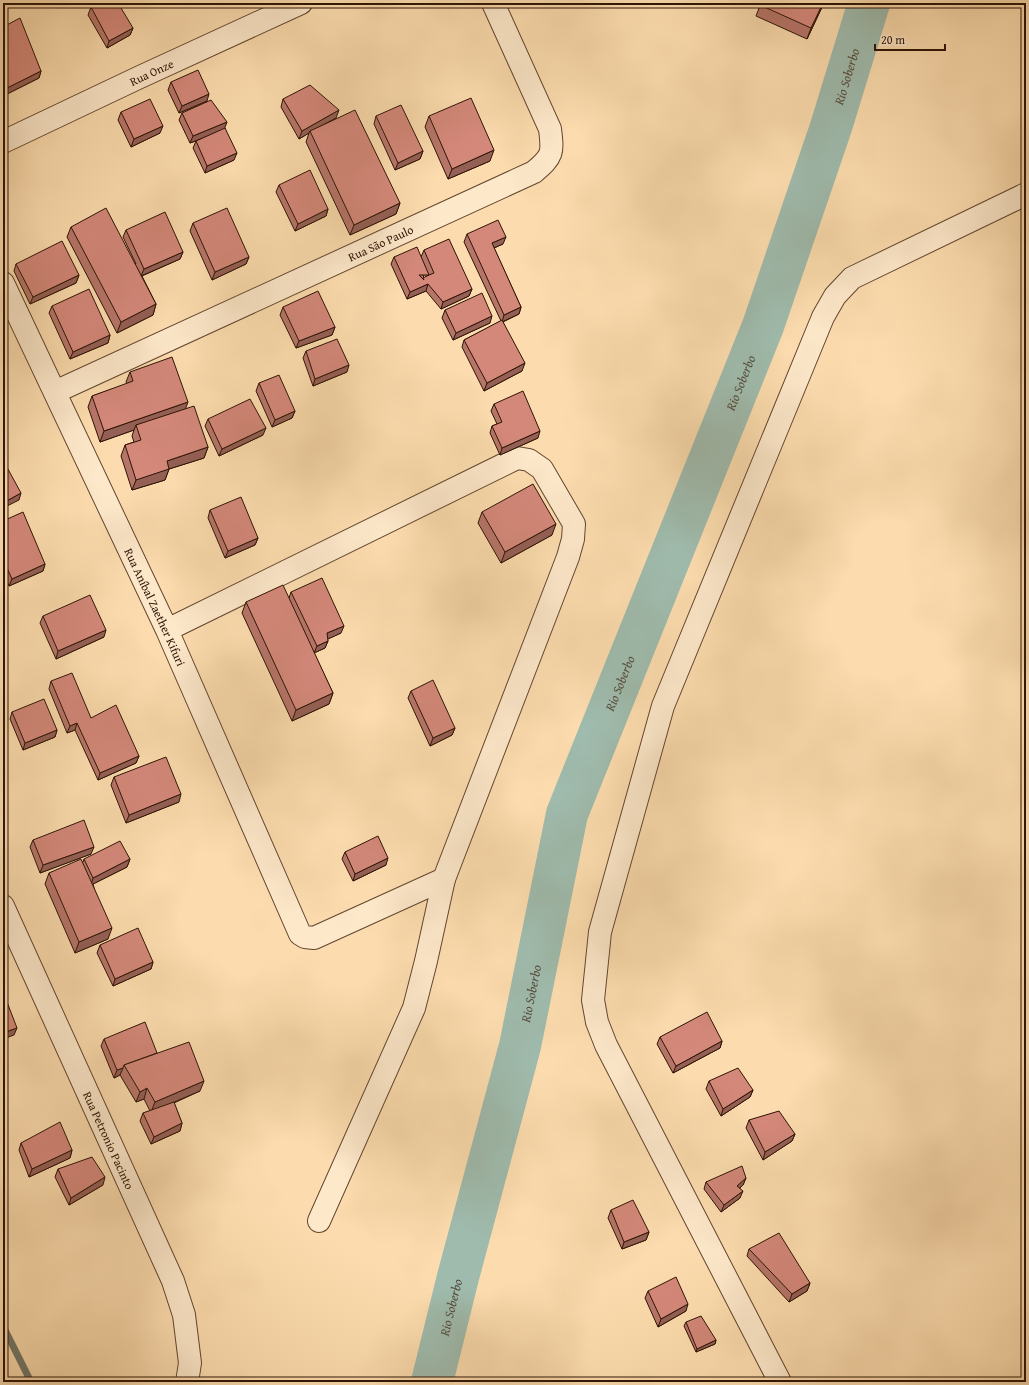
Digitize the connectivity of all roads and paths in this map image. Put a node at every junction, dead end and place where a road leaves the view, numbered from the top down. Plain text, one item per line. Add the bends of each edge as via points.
1 (301, 3) edge
2 (493, 3) edge
3 (3, 142) edge
4 (1026, 194) edge
5 (3, 283) edge
6 (56, 392) junction
7 (167, 630) junction
8 (444, 879) junction
9 (3, 906) edge
10 (319, 1221) dead end
11 (187, 1382) edge
12 (780, 1382) edge

1 - 3 street, Rua Onze
2 - 6 street, Rua São Paulo via 550,129 552,147 547,161 534,172
4 - 12 street via 852,278 835,296 823,317 663,706 600,932 593,1000 599,1028
5 - 6 street, Rua Aníbal Zaether Kifuri
6 - 7 street, Rua Aníbal Zaether Kifuri
7 - 8 street, Rua Aníbal Zaether Kifuri via 300,934 314,938
7 - 8 street via 517,458 529,460 542,469 574,524 573,539
8 - 10 street via 414,1008
9 - 11 street, Rua Petronio Pacinto via 173,1280 184,1315 190,1363

